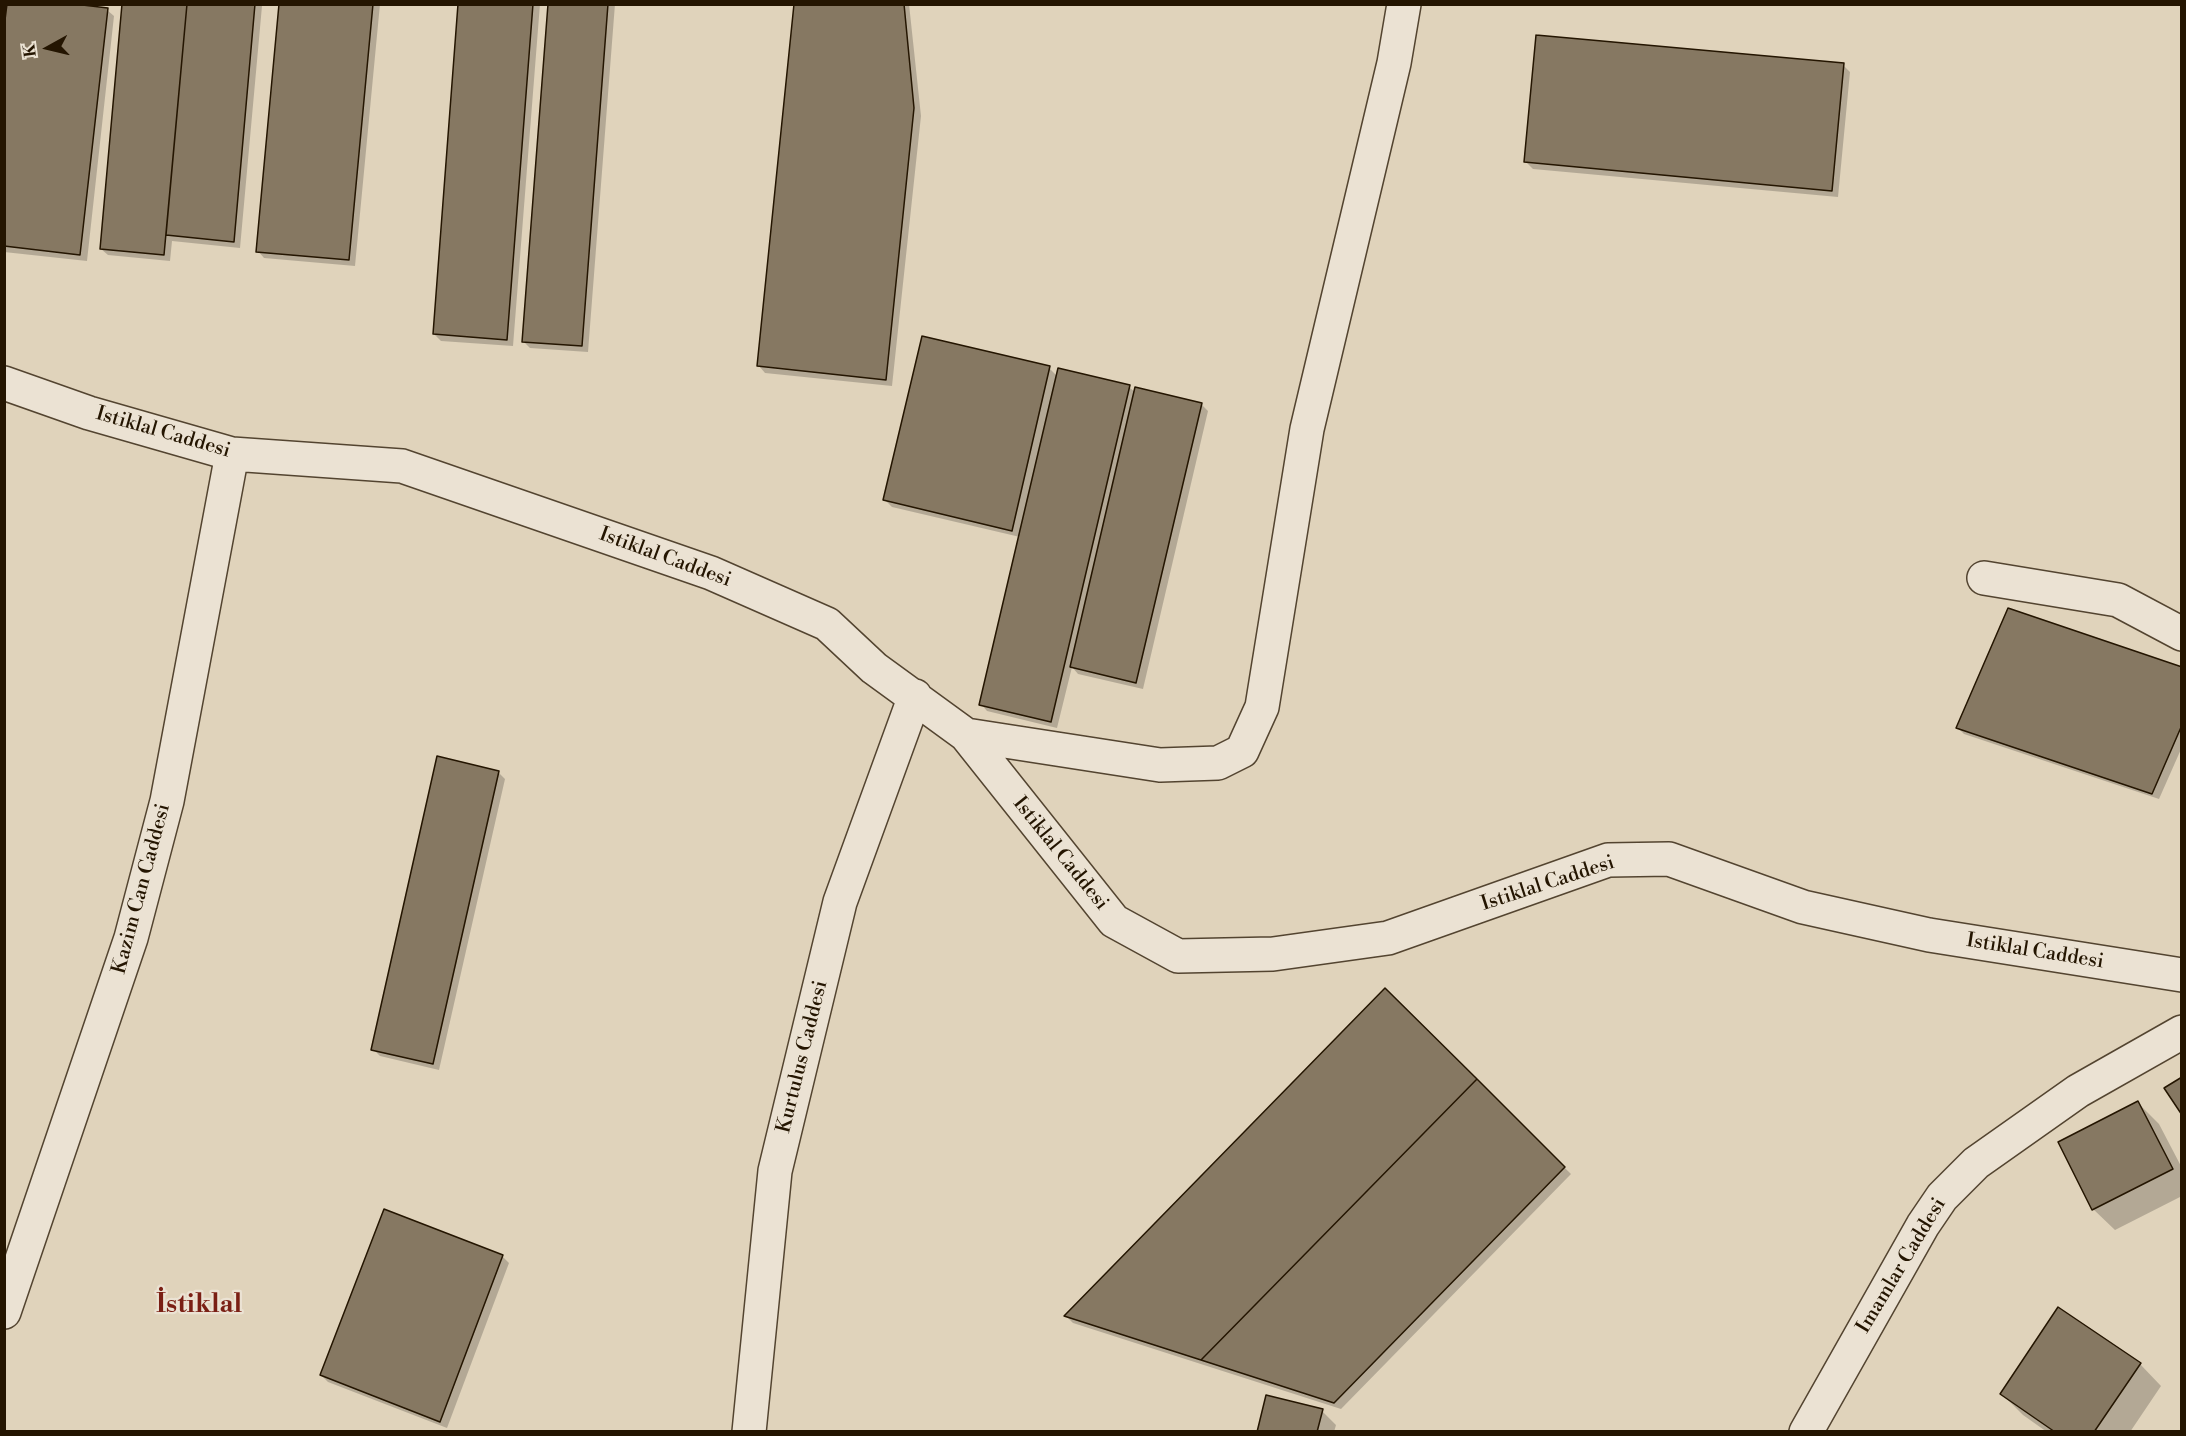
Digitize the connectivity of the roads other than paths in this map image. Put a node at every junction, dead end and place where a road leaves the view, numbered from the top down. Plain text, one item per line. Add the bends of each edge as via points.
1 (1404, 4) edge
2 (4, 383) edge
3 (232, 454) junction
4 (1984, 578) dead end
5 (2181, 634) edge
6 (915, 696) junction
7 (966, 735) junction
8 (2181, 975) edge
9 (2181, 1032) edge
10 (4, 1311) edge
11 (749, 1431) edge
12 (1806, 1431) edge

1 - 7 street via 1394,63 1307,429 1262,708 1242,750 1218,764 1160,765
2 - 3 street, Istiklal Caddesi via 89,413
3 - 6 street, Istiklal Caddesi via 402,466 711,573 827,624 874,668
3 - 10 street, Kazim Can Caddesi via 167,801 131,938
4 - 5 street via 2118,600
6 - 7 street, Istiklal Caddesi
6 - 11 street, Kurtulus Caddesi via 840,902 775,1171
7 - 8 street, Istiklal Caddesi via 1114,921 1178,956 1273,954 1388,938 1608,861 1669,859 1803,907 1929,934
9 - 12 street, Imamlar Caddesi via 2078,1092 1976,1163 1942,1197

